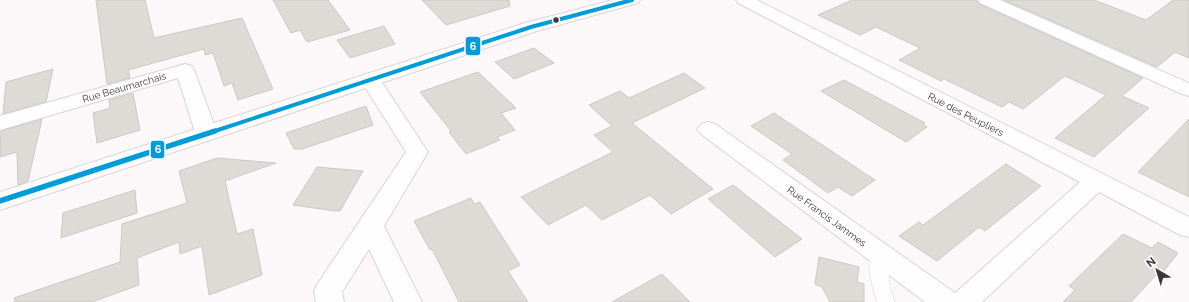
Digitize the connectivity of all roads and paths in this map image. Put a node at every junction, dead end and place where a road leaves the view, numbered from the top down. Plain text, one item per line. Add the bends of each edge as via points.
1 (632, 0) edge
2 (744, 0) edge
3 (986, 0) edge
4 (370, 79) junction
5 (1189, 90) edge
6 (0, 123) edge
7 (708, 129) dead end
8 (206, 132) junction
9 (1096, 181) junction
10 (0, 201) edge
11 (371, 226) junction
12 (1189, 228) edge
13 (879, 253) junction
14 (330, 302) edge
15 (408, 302) edge
16 (886, 302) edge
17 (946, 302) edge
18 (964, 302) edge

1 - 4 street via 532,27
2 - 9 street, Rue des Peupliers
3 - 5 street
4 - 8 street
4 - 11 street via 417,152
6 - 8 street, Rue Beaumarchais via 185,70
7 - 13 street, Rue Francis Jammes
8 - 10 street
9 - 12 street, Rue des Peupliers
9 - 18 street
11 - 14 street via 328,291
11 - 15 street
13 - 16 lane via 880,283
13 - 17 street, Rue Francis Jammes

